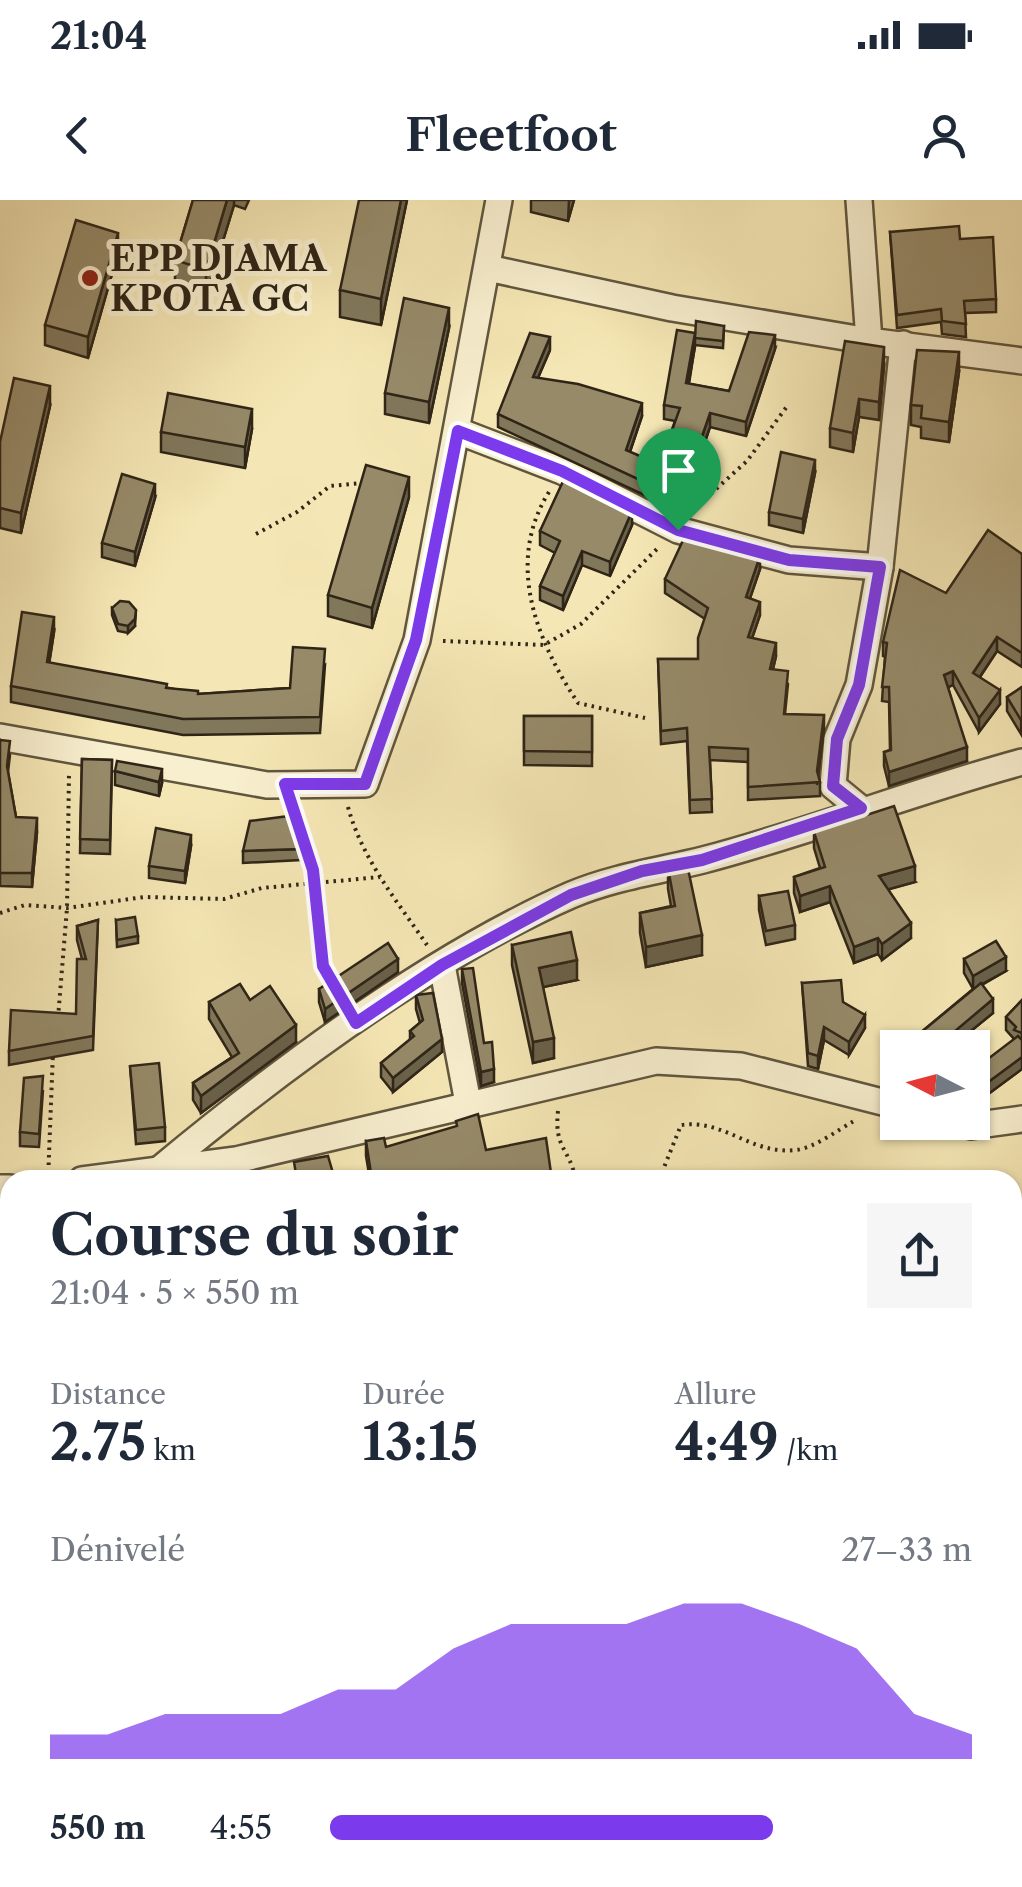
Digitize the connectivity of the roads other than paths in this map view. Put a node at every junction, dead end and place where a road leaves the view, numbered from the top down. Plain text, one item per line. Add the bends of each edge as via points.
1 (499, 200) edge
2 (860, 200) edge
3 (488, 268) junction
4 (869, 340) junction
5 (903, 344) junction
6 (1022, 361) edge
7 (458, 431) junction
8 (880, 567) junction
9 (0, 737) edge
10 (1022, 762) edge
11 (861, 808) junction
12 (442, 965) junction
13 (880, 1102) edge
14 (468, 1103) junction
15 (1022, 1119) edge
16 (990, 1123) edge
17 (161, 1168) junction
18 (148, 1170) edge

1 - 3 street
2 - 4 street
3 - 4 street via 672,308
3 - 7 street
4 - 5 street
5 - 6 street
5 - 8 street
7 - 8 street via 562,471 678,530 789,560
7 - 9 street via 416,640 365,784 267,785
8 - 11 street via 859,685 837,739 833,786
10 - 11 street
11 - 12 street via 571,895
12 - 14 street
12 - 17 street via 250,1094
13 - 14 street via 740,1066 656,1061
14 - 17 street via 236,1160
15 - 16 street
17 - 18 street

